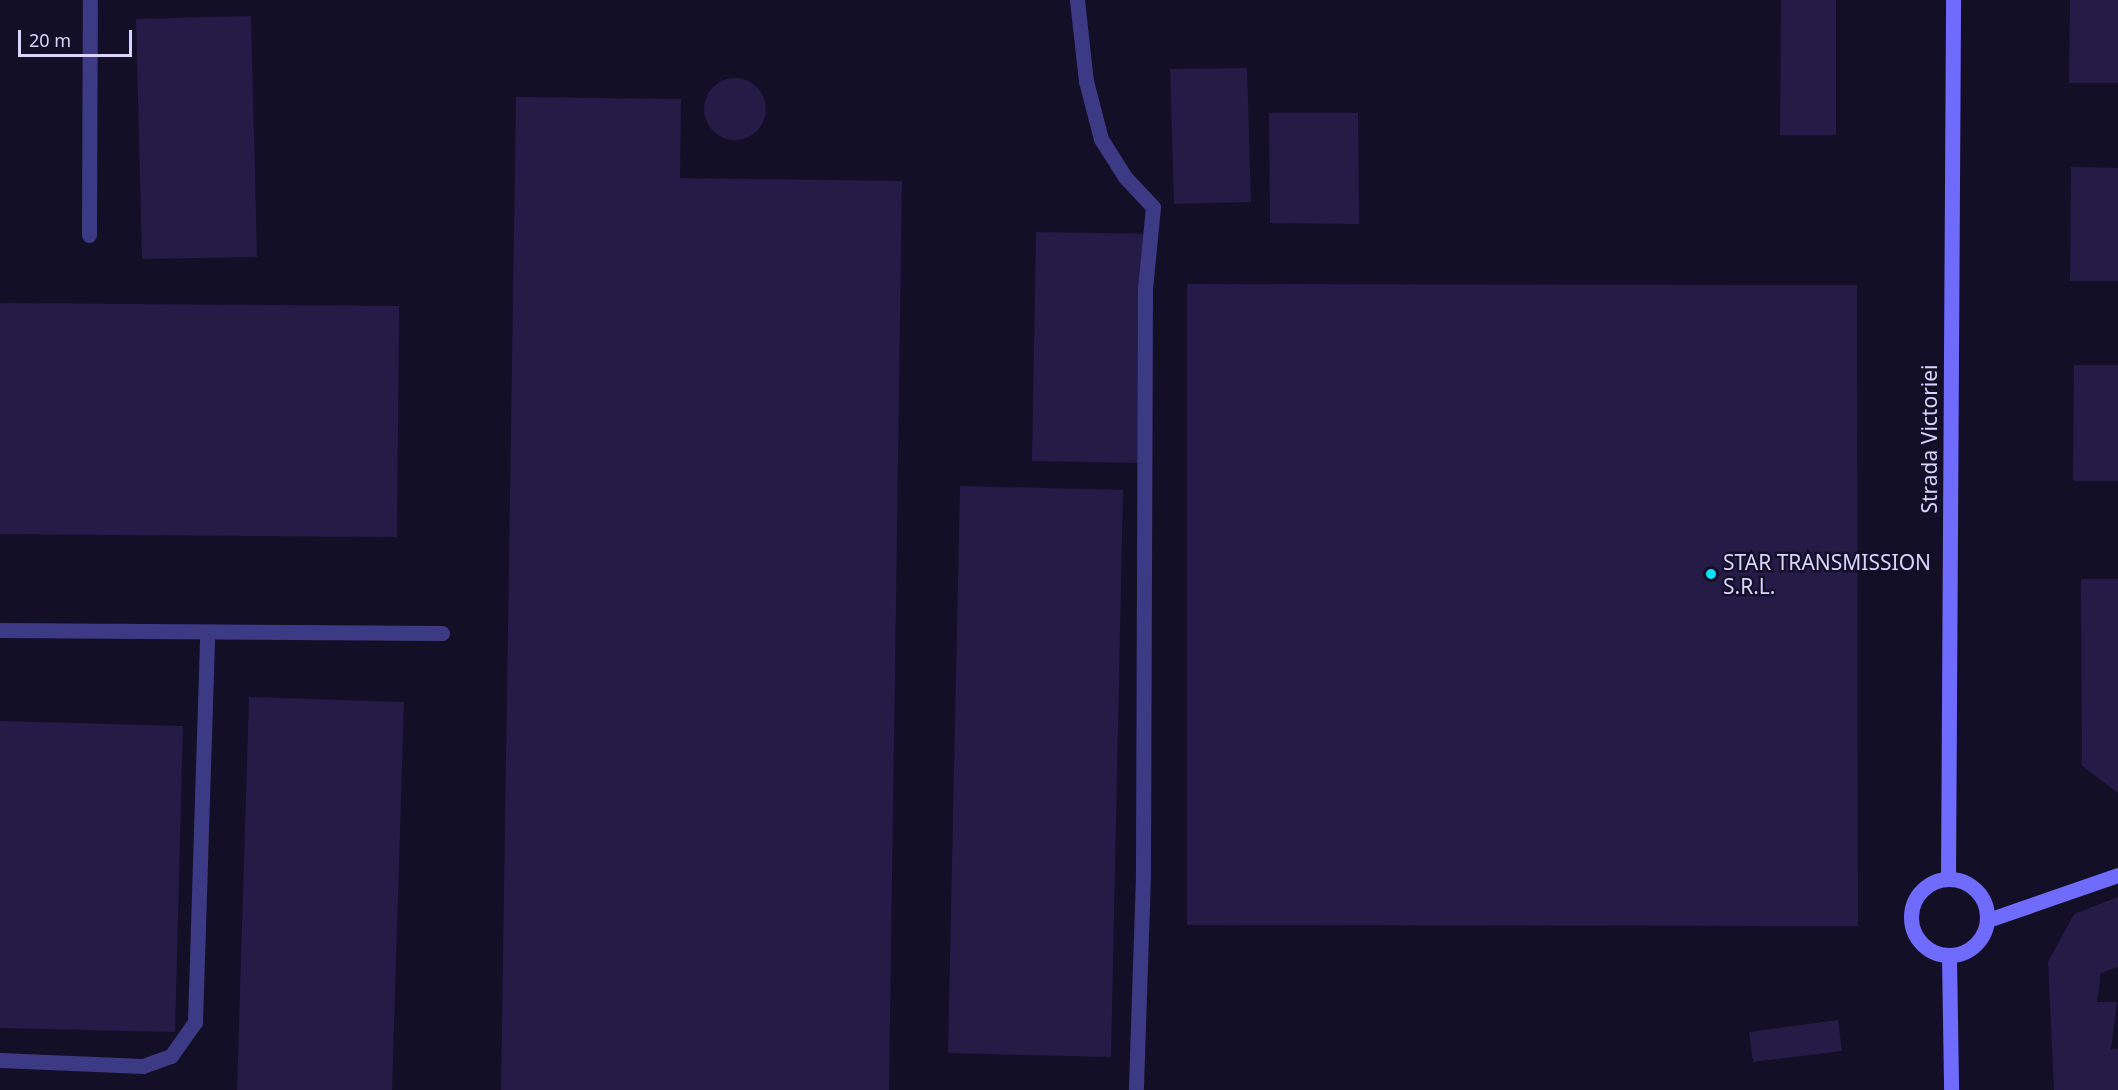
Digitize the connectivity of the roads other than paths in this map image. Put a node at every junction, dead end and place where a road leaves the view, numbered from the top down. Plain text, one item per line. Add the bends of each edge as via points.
1 (90, 0) edge
2 (1077, 0) edge
3 (1953, 0) edge
4 (89, 235) dead end
5 (0, 630) edge
6 (207, 632) junction
7 (442, 633) dead end
8 (2118, 875) edge
9 (1948, 879) junction
10 (1988, 920) junction
11 (1949, 956) junction
12 (0, 1060) edge
13 (1136, 1090) edge
14 (1951, 1090) edge

1 - 4 lane
2 - 13 lane via 1086,81 1101,139 1125,177 1153,207 1145,289 1143,863
3 - 9 main road, Strada Victoriei
5 - 6 lane
6 - 7 lane
6 - 12 lane via 195,1022 171,1056 143,1066
8 - 10 main road
9 - 10 main road via 1961,881 1981,896
9 - 11 main road via 1926,887 1917,897 1911,920 1920,941
10 - 11 main road via 1971,949
11 - 14 main road

